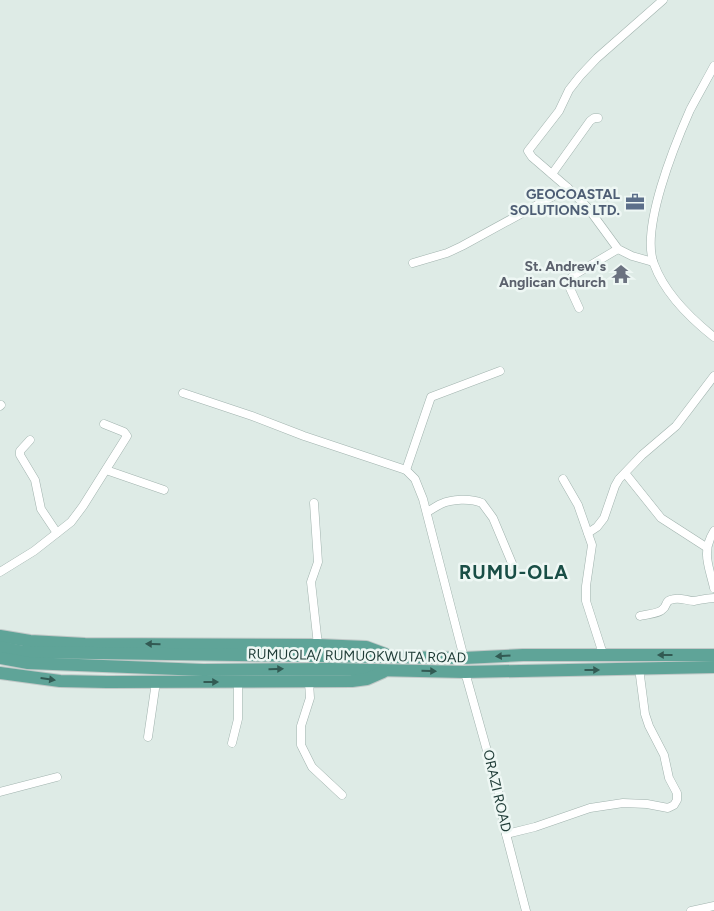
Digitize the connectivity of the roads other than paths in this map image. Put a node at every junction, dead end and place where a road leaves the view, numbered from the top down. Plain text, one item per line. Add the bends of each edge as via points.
1 (663, 0) edge
2 (714, 66) edge
3 (598, 118) dead end
4 (552, 174) junction
5 (568, 188) junction
6 (618, 249) junction
7 (653, 262) junction
8 (413, 264) dead end
9 (579, 308) dead end
10 (714, 337) edge
11 (500, 371) dead end
12 (714, 376) edge
13 (184, 393) dead end
14 (104, 424) dead end
15 (30, 440) dead end
16 (106, 470) junction
17 (406, 470) junction
18 (625, 473) junction
19 (564, 480) dead end
20 (164, 490) dead end
21 (314, 503) dead end
22 (427, 512) junction
23 (714, 531) edge
24 (57, 533) junction
25 (588, 533) junction
26 (706, 547) junction
27 (514, 568) dead end
28 (0, 572) edge
29 (714, 588) edge
30 (714, 598) edge
31 (640, 616) dead end
32 (0, 636) edge
33 (318, 645) junction
34 (0, 647) edge
35 (603, 654) junction
36 (714, 655) edge
37 (0, 658) edge
38 (464, 658) junction
39 (386, 664) junction
40 (714, 667) edge
41 (639, 668) junction
42 (465, 672) junction
43 (0, 673) edge
44 (156, 682) junction
45 (238, 682) junction
46 (309, 682) junction
47 (148, 737) dead end
48 (232, 743) dead end
49 (57, 777) dead end
50 (0, 792) edge
51 (342, 795) dead end
52 (506, 834) junction
53 (714, 906) edge
54 (526, 911) edge
55 (691, 911) edge

1 - 4 street via 580,76 559,111 530,147 528,151 532,157
2 - 7 street via 691,110 662,185 650,238
3 - 4 street via 590,121
4 - 5 street
5 - 6 street via 588,208
5 - 8 street via 462,246
6 - 7 street
6 - 9 street via 568,280
7 - 10 street via 663,284 684,310
11 - 17 street via 431,397
12 - 18 street via 676,426
13 - 17 street
14 - 16 street via 127,436
15 - 24 street via 20,454 35,480 41,509
16 - 20 street
16 - 24 street via 70,522
17 - 22 street via 415,480
18 - 25 street via 614,486 604,518
18 - 26 street via 661,518
19 - 25 street
21 - 33 street via 318,562 311,582
22 - 27 street via 447,502 482,503 494,518
22 - 38 street
23 - 26 street
24 - 28 street via 34,552
25 - 35 street via 592,550 586,601
26 - 29 street
30 - 31 street via 671,600 664,609
33 -> 32 main road via 85,644
33 - 39 main road via 366,647
34 - 39 main road, RUMUOLA/ RUMUOKWUTA ROAD via 24,652
36 -> 35 main road, RUMUOLA/ RUMUOKWUTA ROAD
35 -> 38 main road, RUMUOLA/ RUMUOKWUTA ROAD
37 -> 39 main road, RUMUOLA/ RUMUOKWUTA ROAD via 28,663 138,668
38 - 39 main road, RUMUOLA/ RUMUOKWUTA ROAD
39 -> 42 main road, RUMUOLA/ RUMUOKWUTA ROAD
39 - 46 main road via 367,680
40 - 41 main road, RUMUOLA/ RUMUOKWUTA ROAD
42 -> 41 main road, RUMUOLA/ RUMUOKWUTA ROAD
41 - 52 street via 645,714 664,755 676,793 674,805 668,808 623,803 590,808
42 - 52 street, ORAZI ROAD via 498,790
43 -> 44 main road via 60,681
44 -> 45 main road
44 - 47 street
45 - 46 main road
45 - 48 street via 238,719
46 - 51 street via 310,698 301,726 301,745 312,767
49 - 50 street
52 - 54 street, ORAZI ROAD
53 - 55 street

